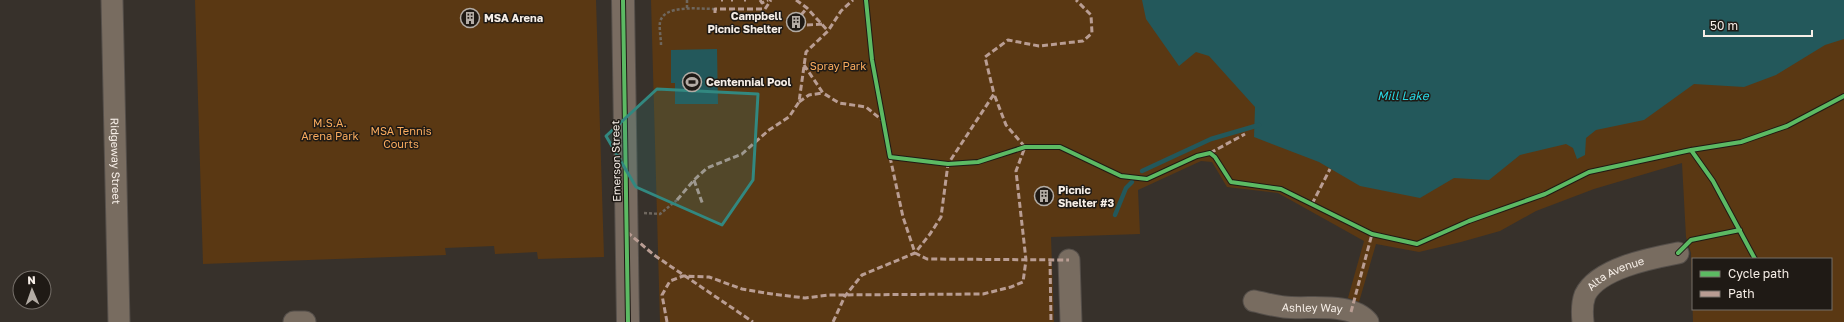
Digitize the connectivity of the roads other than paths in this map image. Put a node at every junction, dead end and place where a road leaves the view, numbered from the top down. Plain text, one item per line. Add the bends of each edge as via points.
1 (112, 0) edge
2 (623, 0) edge
3 (1678, 253) dead end
4 (1069, 260) dead end
5 (1254, 301) dead end
6 (119, 322) edge
7 (294, 322) edge
8 (305, 322) edge
9 (628, 322) edge
10 (1071, 322) edge
11 (1368, 322) edge
12 (1583, 322) edge

1 - 6 street, Ridgeway Street
2 - 9 main road, Emerson Street
3 - 12 street, Alta Avenue via 1632,265 1607,274 1595,282 1585,295
4 - 10 street
5 - 11 street, Ashley Way via 1284,307 1339,309 1351,312
7 - 8 street

